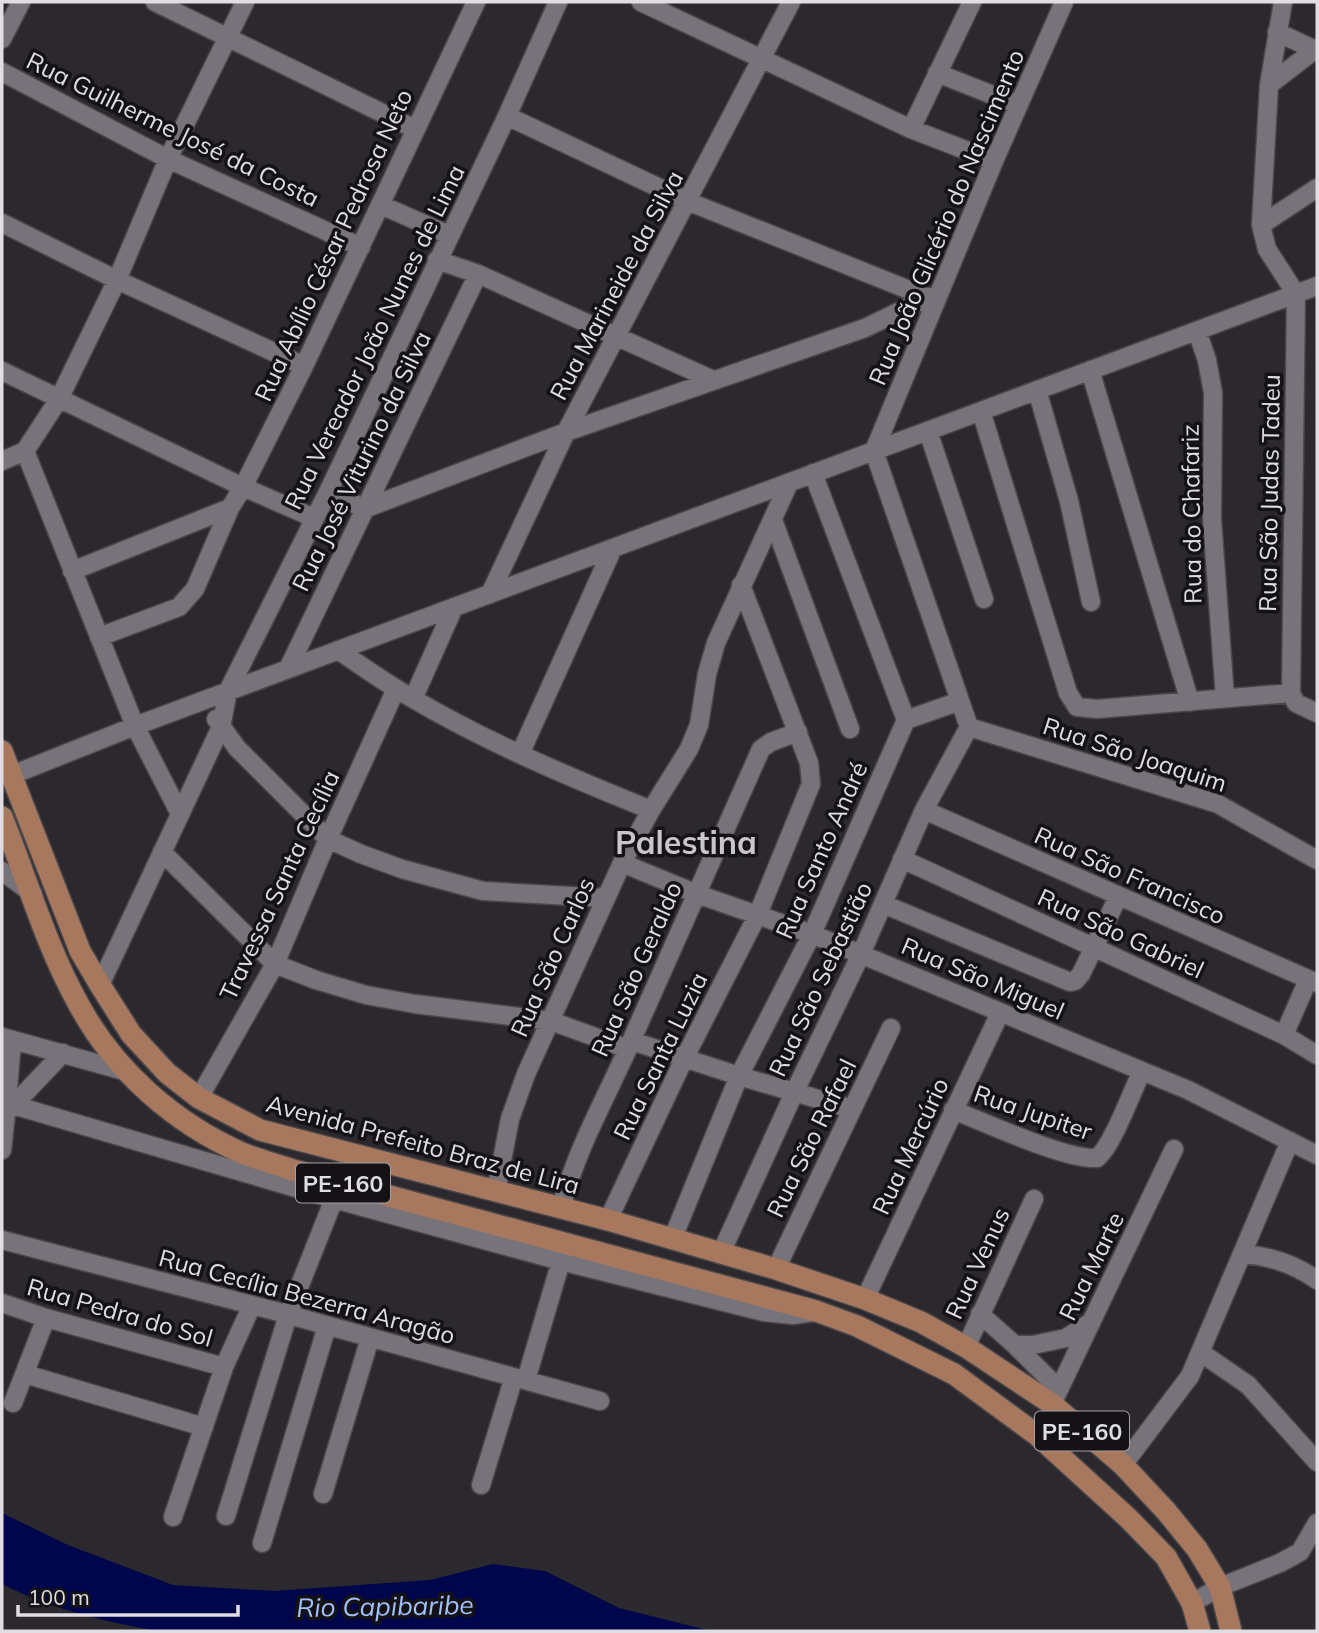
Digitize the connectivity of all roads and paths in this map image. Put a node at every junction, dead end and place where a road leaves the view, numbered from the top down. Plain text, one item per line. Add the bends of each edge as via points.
1 (21, 2) edge
2 (155, 2) edge
3 (245, 2) edge
4 (558, 2) edge
5 (641, 2) edge
6 (791, 2) edge
7 (972, 2) edge
8 (1064, 2) edge
9 (1283, 2) edge
10 (469, 4) edge
11 (1277, 32) junction
12 (228, 38) junction
13 (2, 39) edge
14 (1316, 49) edge
15 (763, 59) junction
16 (2, 72) edge
17 (937, 73) junction
18 (1269, 85) junction
19 (1018, 105) junction
20 (507, 117) junction
21 (415, 129) junction
22 (911, 129) junction
23 (168, 159) junction
24 (994, 161) junction
25 (1317, 188) edge
26 (687, 201) junction
27 (381, 205) junction
28 (2, 223) edge
29 (1261, 225) junction
30 (449, 235) junction
31 (361, 247) junction
32 (437, 260) junction
33 (478, 275) junction
34 (117, 280) junction
35 (1317, 286) edge
36 (1296, 294) junction
37 (933, 299) junction
38 (1197, 331) junction
39 (618, 337) junction
40 (304, 366) junction
41 (1090, 370) junction
42 (2, 372) edge
43 (713, 380) junction
44 (1037, 390) junction
45 (59, 399) junction
46 (981, 411) junction
47 (928, 430) junction
48 (566, 432) junction
49 (874, 451) junction
50 (25, 452) junction
51 (2, 461) edge
52 (813, 473) junction
53 (789, 483) junction
54 (243, 487) junction
55 (329, 490) junction
56 (230, 508) junction
57 (364, 509) junction
58 (314, 518) junction
59 (773, 520) junction
60 (613, 548) junction
61 (72, 571) junction
62 (741, 585) junction
63 (490, 594) junction
64 (984, 599) dead end
65 (1091, 602) dead end
66 (454, 607) junction
67 (99, 637) junction
68 (338, 650) junction
69 (288, 669) junction
70 (396, 689) junction
71 (228, 691) junction
72 (1291, 692) junction
73 (1225, 698) junction
74 (413, 699) junction
75 (204, 700) junction
76 (960, 701) junction
77 (1190, 702) junction
78 (1317, 713) edge
79 (906, 720) junction
80 (135, 726) junction
81 (221, 727) junction
82 (969, 727) junction
83 (850, 729) dead end
84 (798, 732) junction
85 (2, 751) edge
86 (520, 754) junction
87 (5, 776) edge
88 (651, 810) junction
89 (924, 810) junction
90 (180, 814) junction
91 (2, 817) edge
92 (8, 839) edge
93 (328, 839) junction
94 (162, 852) junction
95 (902, 859) junction
96 (1317, 860) edge
97 (622, 863) junction
98 (2, 871) edge
99 (33, 894) junction
100 (697, 894) junction
101 (1118, 897) junction
102 (606, 898) junction
103 (883, 904) junction
104 (758, 914) junction
105 (812, 934) junction
106 (1094, 948) junction
107 (862, 954) junction
108 (275, 964) junction
109 (1313, 981) edge
110 (100, 985) junction
111 (1000, 1013) junction
112 (551, 1021) junction
113 (891, 1028) dead end
114 (1284, 1035) junction
115 (7, 1039) edge
116 (630, 1045) junction
117 (63, 1053) junction
118 (1317, 1055) edge
119 (684, 1059) junction
120 (1142, 1070) junction
121 (128, 1072) junction
122 (739, 1076) junction
123 (795, 1091) junction
124 (200, 1098) junction
125 (10, 1109) junction
126 (852, 1109) junction
127 (953, 1111) junction
128 (1290, 1141) junction
129 (1174, 1149) dead end
130 (2, 1150) edge
131 (1317, 1154) edge
132 (337, 1191) junction
133 (496, 1191) junction
134 (1034, 1199) dead end
135 (561, 1209) junction
136 (608, 1220) junction
137 (2, 1240) edge
138 (672, 1240) junction
139 (721, 1253) junction
140 (1242, 1254) junction
141 (561, 1261) junction
142 (776, 1269) junction
143 (1317, 1280) edge
144 (865, 1299) junction
145 (2, 1303) edge
146 (252, 1305) junction
147 (816, 1311) junction
148 (980, 1314) junction
149 (288, 1315) junction
150 (46, 1318) junction
151 (1090, 1322) junction
152 (327, 1326) junction
153 (370, 1338) junction
154 (1015, 1345) junction
155 (966, 1347) junction
156 (1200, 1352) junction
157 (224, 1367) junction
158 (25, 1374) junction
159 (520, 1379) junction
160 (1055, 1397) junction
161 (600, 1401) dead end
162 (13, 1403) dead end
163 (204, 1427) junction
164 (1317, 1462) edge
165 (1123, 1465) junction
166 (481, 1485) dead end
167 (323, 1494) dead end
168 (173, 1517) dead end
169 (226, 1517) dead end
170 (1317, 1523) edge
171 (262, 1543) dead end
172 (1220, 1587) junction
173 (1192, 1603) junction
174 (1200, 1631) edge
175 (1231, 1631) edge

1 - 13 street
2 - 12 street
3 - 12 street
4 - 20 street, Rua Vereador João Nunes de Lima
5 - 15 street
6 - 15 street, Rua Marineide da Silva
7 - 17 street
8 - 19 street, Rua João Glicério do Nascimento
9 - 11 street
10 - 21 street, Rua Abílio César Pedrosa Neto
11 - 14 street
11 - 18 street
12 - 21 street
12 - 23 street
14 - 18 street
15 - 22 street
15 - 26 street, Rua Marineide da Silva
16 - 23 street, Rua Guilherme José da Costa
17 - 19 street
17 - 22 street
18 - 29 street
19 - 24 street, Rua João Glicério do Nascimento
20 - 26 street
20 - 30 street, Rua Vereador João Nunes de Lima
21 - 27 street, Rua Abílio César Pedrosa Neto
22 - 24 street
23 - 31 street, Rua Guilherme José da Costa
23 - 34 street
24 - 37 street, Rua João Glicério do Nascimento
25 - 29 street
26 - 37 street
26 - 39 street, Rua Marineide da Silva
27 - 30 street
27 - 31 street, Rua Abílio César Pedrosa Neto
28 - 34 street
29 - 36 street via 1267,249
30 - 32 street, Rua Vereador João Nunes de Lima
31 - 40 street, Rua Abílio César Pedrosa Neto
32 - 33 street
32 - 55 street, Rua Vereador João Nunes de Lima
33 - 39 street
33 - 57 street, Rua José Viturino da Silva
34 - 40 street
34 - 45 street
35 - 36 street
36 - 38 street
36 - 72 street, Rua São Judas Tadeu
37 - 43 street via 865,328
37 - 49 street, Rua João Glicério do Nascimento
38 - 41 street
38 - 73 street, Rua do Chafariz via 1213,393 1212,519
39 - 43 street
39 - 48 street, Rua Marineide da Silva
40 - 54 street, Rua Abílio César Pedrosa Neto
41 - 44 street
41 - 77 street
42 - 45 street
43 - 48 street
44 - 46 street
44 - 65 street via 1066,488
45 - 50 street
45 - 54 street
46 - 47 street
46 - 77 street via 1068,693 1077,707
47 - 49 street
47 - 64 street
48 - 57 street
48 - 63 street, Rua Marineide da Silva
49 - 52 street
49 - 76 street
50 - 51 street
50 - 61 street
52 - 53 street
52 - 79 street
53 - 59 street, Rua São Carlos
53 - 60 street
54 - 56 street, Rua Abílio César Pedrosa Neto
54 - 58 street
55 - 57 street
55 - 58 street, Rua Vereador João Nunes de Lima
56 - 61 street
56 - 67 street, Rua Abílio César Pedrosa Neto via 189,598 166,613
57 - 69 street, Rua José Viturino da Silva
58 - 71 street, Rua Vereador João Nunes de Lima
59 - 62 street, Rua São Carlos
59 - 83 street
60 - 63 street
60 - 86 street
61 - 67 street
62 - 84 street, Rua Santa Luzia
62 - 88 street, Rua São Carlos via 710,660 699,725
63 - 66 street
66 - 68 street
66 - 74 street
67 - 80 street
68 - 69 street
68 - 70 street
69 - 71 street
70 - 74 street
70 - 93 street, Travessa Santa Cecília
71 - 75 street
71 - 81 street
72 - 73 street
72 - 78 street via 1297,703
73 - 77 street
74 - 86 street
75 - 80 street
75 - 81 street
76 - 79 street
76 - 82 street
79 - 105 street, Rua Santo André
80 - 87 street
80 - 90 street
81 - 90 street
81 - 93 street
82 - 89 street, Rua São Sebastião
82 - 96 street, Rua São Joaquim via 1218,804
84 - 100 street, Rua São Geraldo via 761,749
84 - 104 street, Rua Santa Luzia via 811,784
85 - 87 main road, Avenida Prefeito Braz de Lira / PE-160
86 - 88 street
87 - 110 main road, Avenida Prefeito Braz de Lira / PE-160 via 80,951
88 - 97 street, Rua São Carlos
89 - 95 street, Rua São Sebastião
89 - 101 street, Rua São Francisco
90 - 94 street
91 - 92 main road, PE-160
92 - 99 main road, PE-160
93 - 102 street via 402,869 483,891
93 - 108 street, Travessa Santa Cecília
94 - 108 street
94 - 110 street
95 - 103 street, Rua São Sebastião
95 - 106 street, Rua São Gabriel
97 - 100 street, Rua São Miguel
97 - 102 street, Rua São Carlos
98 - 99 street
99 - 121 main road, PE-160 via 78,1004
100 - 104 street, Rua São Miguel
100 - 116 street, Rua São Geraldo
101 - 106 street
101 - 109 street, Rua São Francisco
102 - 112 street, Rua São Carlos
103 - 106 street via 1070,982 1075,981
103 - 107 street, Rua São Sebastião
104 - 105 street, Rua São Miguel
104 - 119 street, Rua Santa Luzia
105 - 107 street, Rua São Miguel
105 - 122 street, Rua Santo André
106 - 114 street, Rua São Gabriel
107 - 111 street, Rua São Miguel
107 - 123 street, Rua São Sebastião
108 - 112 street via 366,995
108 - 124 street, Travessa Santa Cecília
109 - 114 street
110 - 124 main road, Avenida Prefeito Braz de Lira / PE-160 via 131,1034 167,1073
111 - 120 street, Rua São Miguel
111 - 127 street, Rua Mercúrio
112 - 116 street
112 - 133 street, Rua São Carlos via 517,1096
113 - 126 street, Rua São Rafael
114 - 118 street, Rua São Gabriel
115 - 117 street
115 - 125 street
116 - 119 street
116 - 135 street, Rua São Geraldo via 582,1145
117 - 121 street
117 - 125 street
119 - 122 street
119 - 136 street, Rua Santa Luzia
120 - 127 street, Rua Jupiter via 1097,1158 1059,1150
120 - 128 street, Rua São Miguel
121 - 132 main road, PE-160 via 162,1105 202,1133
122 - 123 street
122 - 138 street, Rua Santo André
123 - 126 street
123 - 139 street, Rua São Sebastião
124 - 133 main road, Avenida Prefeito Braz de Lira / PE-160 via 260,1130
125 - 130 street
125 - 132 street
126 - 142 street, Rua São Rafael
127 - 144 street, Rua Mercúrio
128 - 131 street, Rua São Miguel
128 - 140 street
129 - 151 street, Rua Marte
132 - 141 street
132 - 147 main road, PE-160
132 - 149 street
133 - 135 main road, Avenida Prefeito Braz de Lira / PE-160
134 - 148 street, Rua Venus
135 - 136 main road, Avenida Prefeito Braz de Lira / PE-160
136 - 138 main road, Avenida Prefeito Braz de Lira / PE-160
137 - 146 street, Rua Cecília Bezerra Aragão
138 - 139 main road, Avenida Prefeito Braz de Lira / PE-160
139 - 142 main road, Avenida Prefeito Braz de Lira / PE-160
140 - 143 street via 1284,1262
140 - 156 street
141 - 147 street via 764,1312 793,1315
141 - 159 street
142 - 144 main road, Avenida Prefeito Braz de Lira / PE-160
144 - 155 main road, PE-160
145 - 150 street, Rua Pedra do Sol
146 - 149 street, Rua Cecília Bezerra Aragão
146 - 157 street
147 - 173 main road, PE-160 via 954,1374 1037,1435 1166,1557
148 - 154 street
148 - 155 street, Rua Venus
149 - 152 street, Rua Cecília Bezerra Aragão
149 - 169 street
150 - 157 street, Rua Pedra do Sol
150 - 158 street
151 - 154 street via 1066,1338
151 - 160 street, Rua Marte
152 - 153 street, Rua Cecília Bezerra Aragão
152 - 171 street
153 - 159 street, Rua Cecília Bezerra Aragão
153 - 167 street
154 - 160 street
155 - 160 main road, PE-160
156 - 164 street via 1248,1385
156 - 165 street via 1178,1394
157 - 163 street
158 - 162 street
158 - 163 street
159 - 161 street, Rua Cecília Bezerra Aragão
159 - 166 street
160 - 165 main road, PE-160
163 - 168 street
165 - 172 main road, PE-160 via 1197,1549
170 - 172 street via 1300,1552
172 - 173 street
172 - 175 main road, PE-160
173 - 174 main road, PE-160

